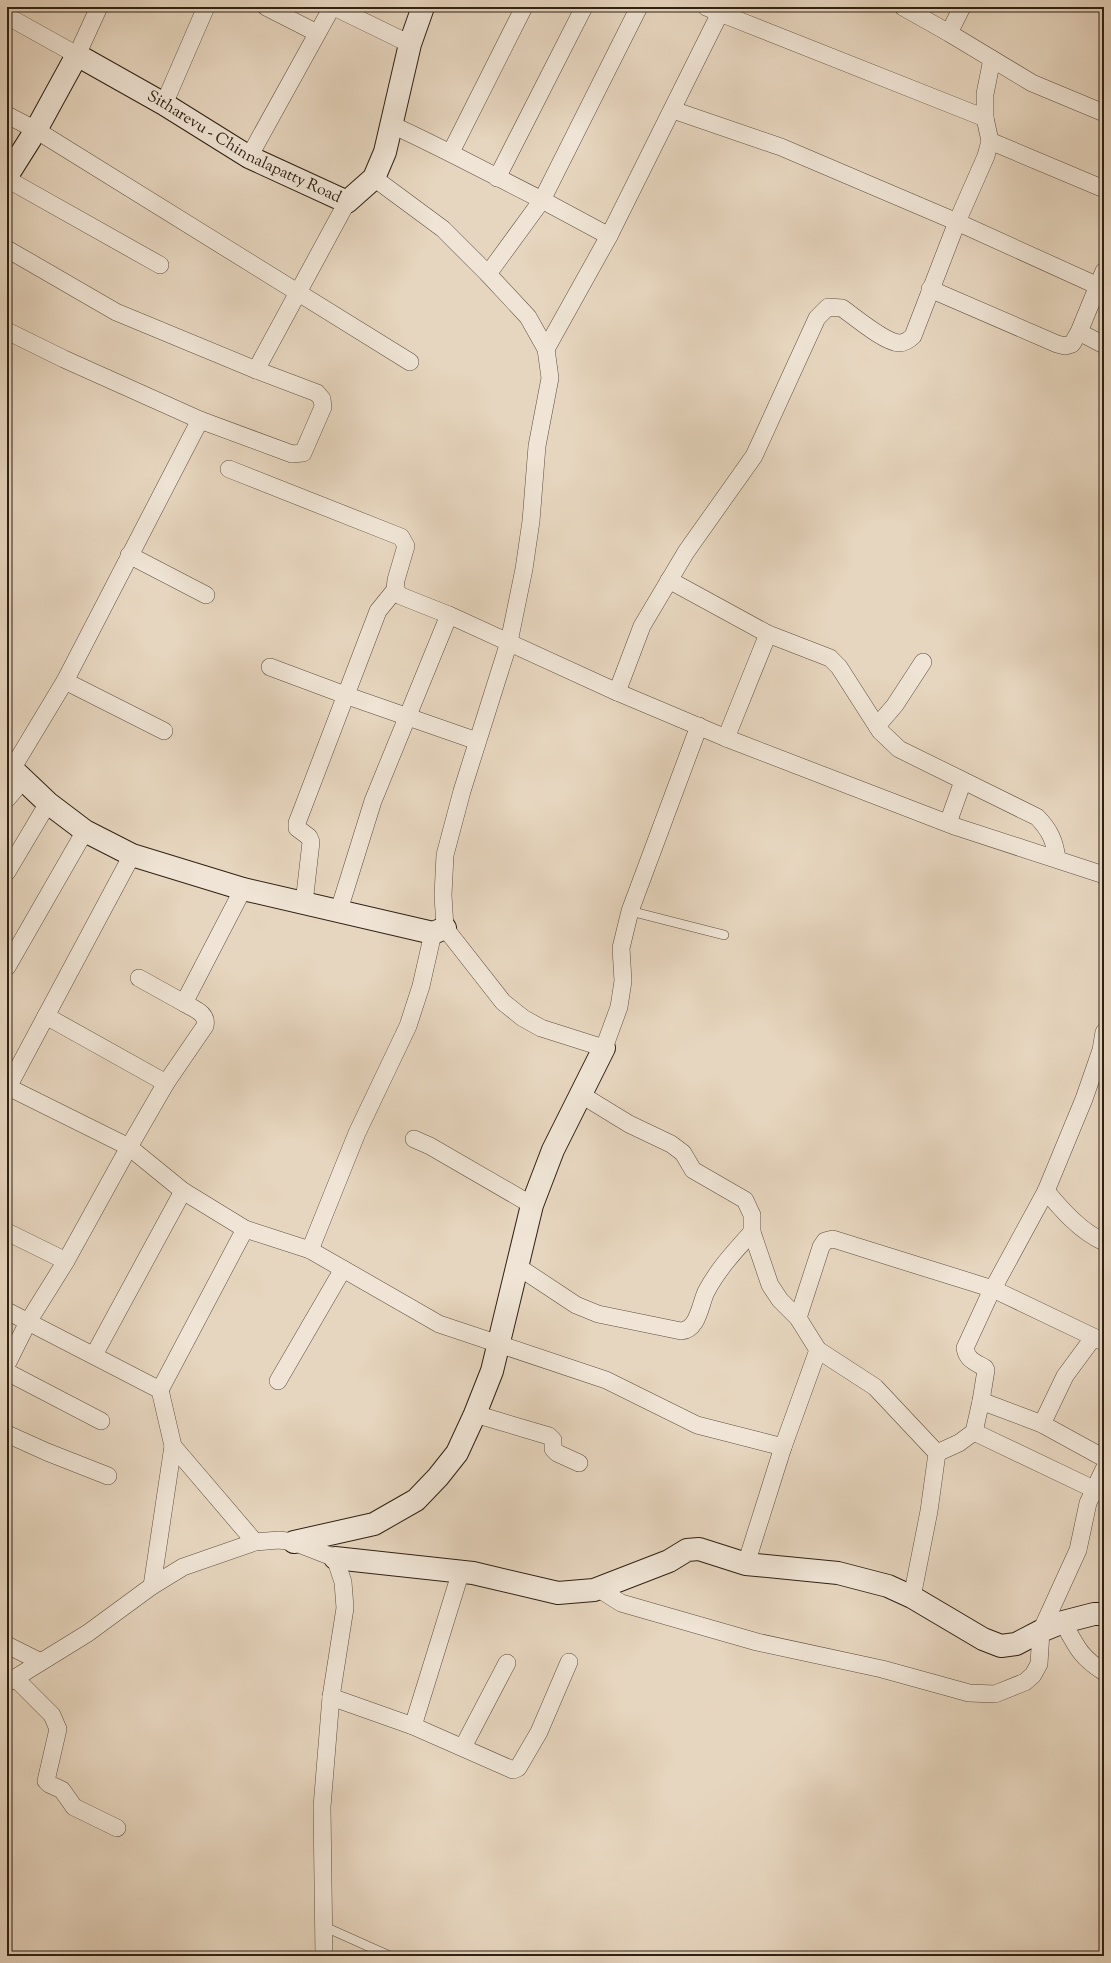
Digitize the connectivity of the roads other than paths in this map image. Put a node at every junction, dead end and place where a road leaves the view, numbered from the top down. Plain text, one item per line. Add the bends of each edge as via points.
1 (99, 7) edge
2 (206, 7) edge
3 (266, 7) edge
4 (333, 7) edge
5 (422, 7) edge
6 (524, 7) edge
7 (584, 7) edge
8 (639, 7) edge
9 (903, 7) edge
10 (962, 7) edge
11 (717, 9) edge
12 (7, 16) edge
13 (317, 33) junction
14 (949, 33) junction
15 (410, 44) junction
16 (77, 55) junction
17 (992, 59) junction
18 (164, 104) junction
19 (673, 110) junction
20 (1104, 113) edge
21 (7, 115) edge
22 (985, 118) junction
23 (392, 125) junction
24 (36, 130) junction
25 (990, 141) junction
26 (451, 152) junction
27 (249, 157) junction
28 (7, 177) edge
29 (374, 178) junction
30 (497, 178) junction
31 (1104, 189) edge
32 (542, 200) junction
33 (347, 202) junction
34 (957, 222) junction
35 (609, 236) junction
36 (7, 248) edge
37 (160, 265) dead end
38 (488, 274) junction
39 (1101, 278) edge
40 (930, 289) junction
41 (298, 293) junction
42 (7, 331) edge
43 (1079, 332) junction
44 (1104, 345) edge
45 (546, 349) junction
46 (410, 362) dead end
47 (256, 370) junction
48 (200, 420) junction
49 (229, 469) dead end
50 (129, 555) junction
51 (669, 580) junction
52 (395, 590) junction
53 (206, 596) dead end
54 (449, 615) junction
55 (768, 634) junction
56 (509, 642) junction
57 (923, 662) dead end
58 (270, 667) dead end
59 (65, 681) junction
60 (616, 692) junction
61 (345, 695) junction
62 (407, 717) junction
63 (699, 726) junction
64 (877, 726) junction
65 (164, 731) dead end
66 (726, 738) junction
67 (477, 741) junction
68 (14, 771) edge
69 (963, 781) junction
70 (7, 799) edge
71 (48, 804) junction
72 (948, 823) junction
73 (85, 831) junction
74 (132, 855) junction
75 (1057, 859) junction
76 (7, 872) edge
77 (1104, 875) edge
78 (243, 888) junction
79 (304, 902) junction
80 (339, 910) junction
81 (630, 911) junction
82 (439, 931) junction
83 (724, 935) dead end
84 (7, 967) edge
85 (139, 978) dead end
86 (184, 1003) junction
87 (46, 1016) junction
88 (1104, 1032) edge
89 (604, 1048) junction
90 (166, 1083) junction
91 (8, 1088) edge
92 (580, 1094) junction
93 (414, 1139) dead end
94 (129, 1147) junction
95 (183, 1191) junction
96 (1046, 1191) junction
97 (532, 1205) junction
98 (245, 1229) junction
99 (7, 1232) edge
100 (752, 1232) junction
101 (1104, 1242) edge
102 (310, 1250) junction
103 (66, 1262) junction
104 (517, 1266) junction
105 (343, 1269) junction
106 (993, 1289) junction
107 (7, 1311) edge
108 (798, 1318) junction
109 (28, 1322) junction
110 (1099, 1340) edge
111 (498, 1345) junction
112 (818, 1350) junction
113 (94, 1355) junction
114 (7, 1364) edge
115 (7, 1372) edge
116 (278, 1381) dead end
117 (160, 1390) junction
118 (981, 1401) junction
119 (475, 1414) junction
120 (101, 1421) dead end
121 (1042, 1424) junction
122 (974, 1432) junction
123 (7, 1434) edge
124 (173, 1446) junction
125 (783, 1447) junction
126 (937, 1453) junction
127 (1104, 1458) edge
128 (580, 1463) dead end
129 (1104, 1469) edge
130 (108, 1476) dead end
131 (1099, 1492) edge
132 (255, 1542) junction
133 (294, 1542) junction
134 (335, 1558) junction
135 (746, 1564) junction
136 (461, 1571) junction
137 (152, 1586) junction
138 (599, 1589) junction
139 (912, 1597) junction
140 (1104, 1614) edge
141 (1064, 1622) junction
142 (1041, 1631) junction
143 (7, 1645) edge
144 (41, 1662) junction
145 (569, 1662) dead end
146 (507, 1663) dead end
147 (1104, 1672) edge
148 (11, 1680) edge
149 (331, 1697) junction
150 (413, 1726) junction
151 (463, 1748) junction
152 (117, 1828) dead end
153 (324, 1927) junction
154 (324, 1956) edge
155 (390, 1956) edge

1 - 16 street
2 - 18 street
3 - 13 street
4 - 13 street
4 - 15 street
5 - 15 street, Sitharevu - Chinnalapatty Road
6 - 26 street
7 - 30 street
8 - 32 street
9 - 14 street
10 - 14 street
11 - 19 street
11 - 22 street
12 - 16 street
13 - 27 street
14 - 17 street
15 - 23 street, Sitharevu - Chinnalapatty Road
16 - 18 street, Sitharevu - Chinnalapatty Road
16 - 24 street
17 - 20 street via 1032,83
17 - 22 street via 985,94
18 - 27 street, Sitharevu - Chinnalapatty Road
19 - 34 street via 781,148
19 - 35 street
21 - 24 street
22 - 25 street
23 - 26 street
23 - 29 street, Sitharevu - Chinnalapatty Road via 385,152
24 - 28 street
24 - 41 street
25 - 31 street
25 - 34 street
26 - 30 street
27 - 33 street, Sitharevu - Chinnalapatty Road
28 - 37 street
29 - 33 street, Sitharevu - Chinnalapatty Road
29 - 38 street via 443,229
30 - 32 street
32 - 35 street
32 - 38 street
33 - 41 street
34 - 39 street
34 - 40 street
35 - 45 street
36 - 47 street via 116,312
38 - 45 street via 528,317
39 - 43 street
40 - 43 street via 1057,344 1072,344
40 - 51 street via 913,336 908,341 890,341 842,308 828,306 817,318 754,456 713,512
41 - 46 street
41 - 47 street
42 - 48 street via 64,360
43 - 44 street
45 - 56 street via 550,378 537,446 524,569
47 - 48 street via 317,393 322,399 323,407 303,453 292,454
48 - 50 street
49 - 52 street via 401,537 406,546
50 - 53 street
50 - 59 street
51 - 55 street
51 - 60 street via 642,626
52 - 54 street via 401,596
52 - 61 street via 378,611
54 - 56 street
54 - 62 street
55 - 64 street via 830,658 839,667
55 - 66 street
56 - 60 street
56 - 67 street
57 - 64 street
58 - 61 street
59 - 65 street
59 - 68 street
60 - 63 street
61 - 62 street
61 - 79 street via 297,823 297,828 309,837 311,842
62 - 67 street
62 - 80 street via 373,801
63 - 66 street
63 - 81 street
64 - 69 street via 899,749
66 - 72 street
67 - 82 street via 445,855
68 - 70 street
68 - 71 street
69 - 72 street
69 - 75 street via 1037,817 1048,828 1055,844
71 - 73 street
71 - 76 street
72 - 75 street
73 - 74 street
73 - 84 street
74 - 78 street
74 - 87 street
75 - 77 street
78 - 79 street
78 - 86 street
79 - 80 street
80 - 82 street
81 - 83 lane
81 - 89 street via 621,948 623,981 619,1007
82 - 89 street via 503,1002 523,1018 542,1028
82 - 102 street via 408,1026 357,1133
85 - 86 street
86 - 90 street via 204,1015 205,1026
87 - 90 street
87 - 91 street
88 - 96 street via 1101,1050 1084,1099
89 - 92 street
90 - 94 street
91 - 94 street
92 - 97 street via 553,1150
92 - 100 street via 629,1124 671,1144 683,1153 693,1170 745,1200 752,1215
93 - 97 street
94 - 95 street
94 - 103 street
95 - 98 street
95 - 113 street
96 - 101 street via 1067,1216
96 - 106 street
97 - 104 street
98 - 102 street
98 - 117 street
99 - 103 street
100 - 104 street via 718,1271 706,1292 692,1328 686,1331 598,1314 576,1305
100 - 108 street via 770,1285 780,1300
102 - 105 street
103 - 109 street
104 - 111 street
105 - 111 street via 439,1324
105 - 116 street
106 - 108 street via 833,1239 825,1241 821,1247
106 - 110 street
106 - 118 street via 965,1348 971,1361 986,1370
107 - 109 street
108 - 112 street
109 - 113 street
109 - 114 street
110 - 121 street via 1065,1376
111 - 119 street via 492,1371
111 - 125 street via 606,1380 697,1425
112 - 125 street
112 - 126 street via 874,1387
113 - 117 street
115 - 120 street
117 - 124 street
118 - 121 street
118 - 122 street
119 - 128 street via 549,1436 557,1453
119 - 133 street via 457,1453 416,1500 374,1524
121 - 127 street
122 - 126 street via 959,1443
122 - 131 street
123 - 130 street
124 - 132 street
124 - 137 street
125 - 135 street
126 - 139 street via 929,1511
129 - 131 street
131 - 142 street via 1088,1503 1078,1550
132 - 133 street
132 - 137 street via 183,1567
133 - 134 street
134 - 136 street
134 - 149 street via 343,1582 345,1608
135 - 138 street via 699,1549 687,1550 669,1561
135 - 139 street via 838,1573 888,1586
136 - 138 street via 558,1593
136 - 150 street
137 - 144 street
138 - 142 street via 621,1603 660,1615 757,1642 882,1670 969,1693 995,1694 1025,1682 1033,1675 1039,1664
139 - 142 street via 983,1639 1001,1646 1016,1644
140 - 141 street
141 - 142 street
141 - 147 street via 1077,1649 1087,1661
143 - 144 street
144 - 148 street
145 - 151 street via 539,1732 518,1768 513,1770
146 - 151 street
148 - 152 street via 52,1715 56,1722 58,1729 46,1781 62,1790 74,1807
149 - 150 street
149 - 153 street via 322,1807
150 - 151 street
153 - 154 street
153 - 155 lane

